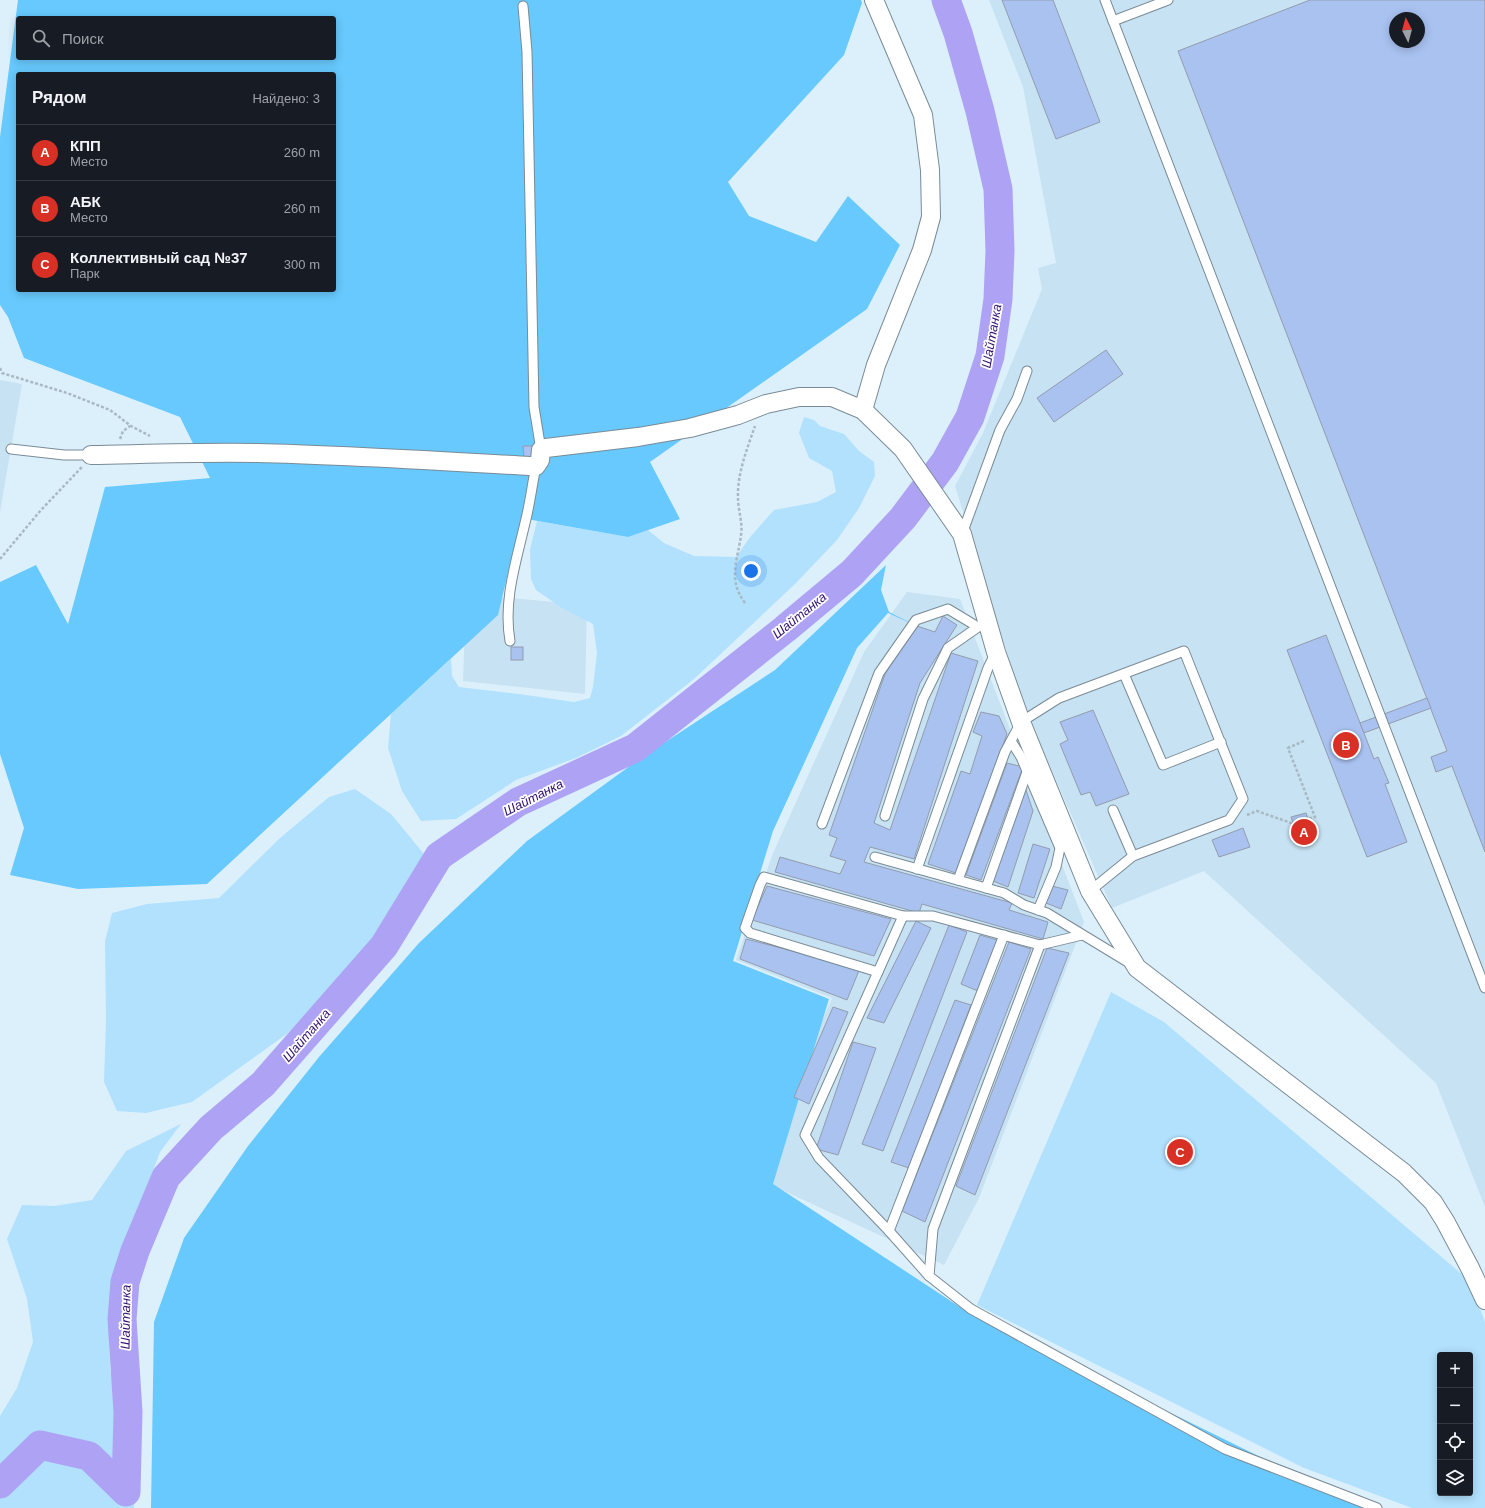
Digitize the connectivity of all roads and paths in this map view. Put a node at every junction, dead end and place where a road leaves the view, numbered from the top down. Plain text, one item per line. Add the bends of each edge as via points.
1 (874, 0) edge
2 (1105, 0) edge
3 (1168, 0) edge
4 (523, 6) dead end
5 (1113, 21) junction
6 (0, 368) edge
7 (1027, 371) dead end
8 (1, 372) edge
9 (766, 404) junction
10 (863, 410) junction
11 (151, 437) dead end
12 (11, 449) dead end
13 (91, 455) junction
14 (538, 458) junction
15 (962, 534) junction
16 (0, 559) edge
17 (745, 603) dead end
18 (983, 624) junction
19 (510, 641) dead end
20 (996, 652) junction
21 (1124, 674) junction
22 (1021, 722) junction
23 (1011, 741) junction
24 (1304, 741) dead end
25 (1220, 742) junction
26 (1027, 772) junction
27 (1113, 810) dead end
28 (885, 816) dead end
29 (1229, 820) junction
30 (1308, 820) dead end
31 (822, 824) dead end
32 (1294, 824) dead end
33 (1133, 856) junction
34 (876, 857) dead end
35 (917, 869) junction
36 (958, 880) junction
37 (986, 888) junction
38 (1090, 891) junction
39 (1038, 910) junction
40 (903, 916) junction
41 (1004, 935) junction
42 (1082, 935) junction
43 (1040, 945) junction
44 (1137, 968) junction
45 (878, 972) junction
46 (1485, 988) edge
47 (889, 1230) junction
48 (929, 1276) junction
49 (1485, 1300) edge
50 (1377, 1508) edge

1 - 10 street via 923,115 930,170 931,217 922,250 876,365
2 - 5 lane
3 - 5 lane
4 - 14 lane via 527,52 534,407
5 - 46 lane
6 - 8 path
7 - 15 lane via 1017,398 1000,430
8 - 11 path via 67,392 110,410
9 - 10 street via 799,397 832,397
9 - 14 street via 738,415 690,428 546,448
9 - 17 path via 755,426 739,482 742,533 734,567 735,582
10 - 15 street via 903,449
12 - 13 lane via 64,455
13 - 14 street via 256,453 423,459
13 - 16 path
14 - 19 lane via 510,587 507,614
15 - 18 street
18 - 20 street
18 - 28 lane via 948,648 924,699
18 - 31 lane via 948,609 916,620 879,673
20 - 22 street
20 - 35 lane via 988,668
21 - 22 lane via 1059,698
21 - 25 lane via 1163,765
21 - 25 lane via 1184,651
22 - 23 lane
22 - 38 street
23 - 26 lane
23 - 36 lane
24 - 30 path via 1288,748 1315,817
25 - 29 lane via 1243,799
26 - 37 lane
26 - 39 lane via 1060,848 1056,867
27 - 33 lane
29 - 32 path via 1257,812
29 - 33 lane
33 - 38 lane
34 - 35 lane
35 - 36 lane
36 - 37 lane
37 - 39 lane via 1004,893
38 - 44 street
39 - 42 lane
40 - 41 lane via 934,916
40 - 45 lane
40 - 45 lane via 764,877 760,885 745,928 750,932
41 - 43 lane
41 - 47 lane
42 - 43 lane
42 - 44 lane
43 - 48 lane via 933,1229
44 - 49 street via 1404,1173 1433,1202
45 - 47 lane via 805,1135 819,1158
47 - 48 lane
48 - 50 lane via 971,1309 1225,1449

